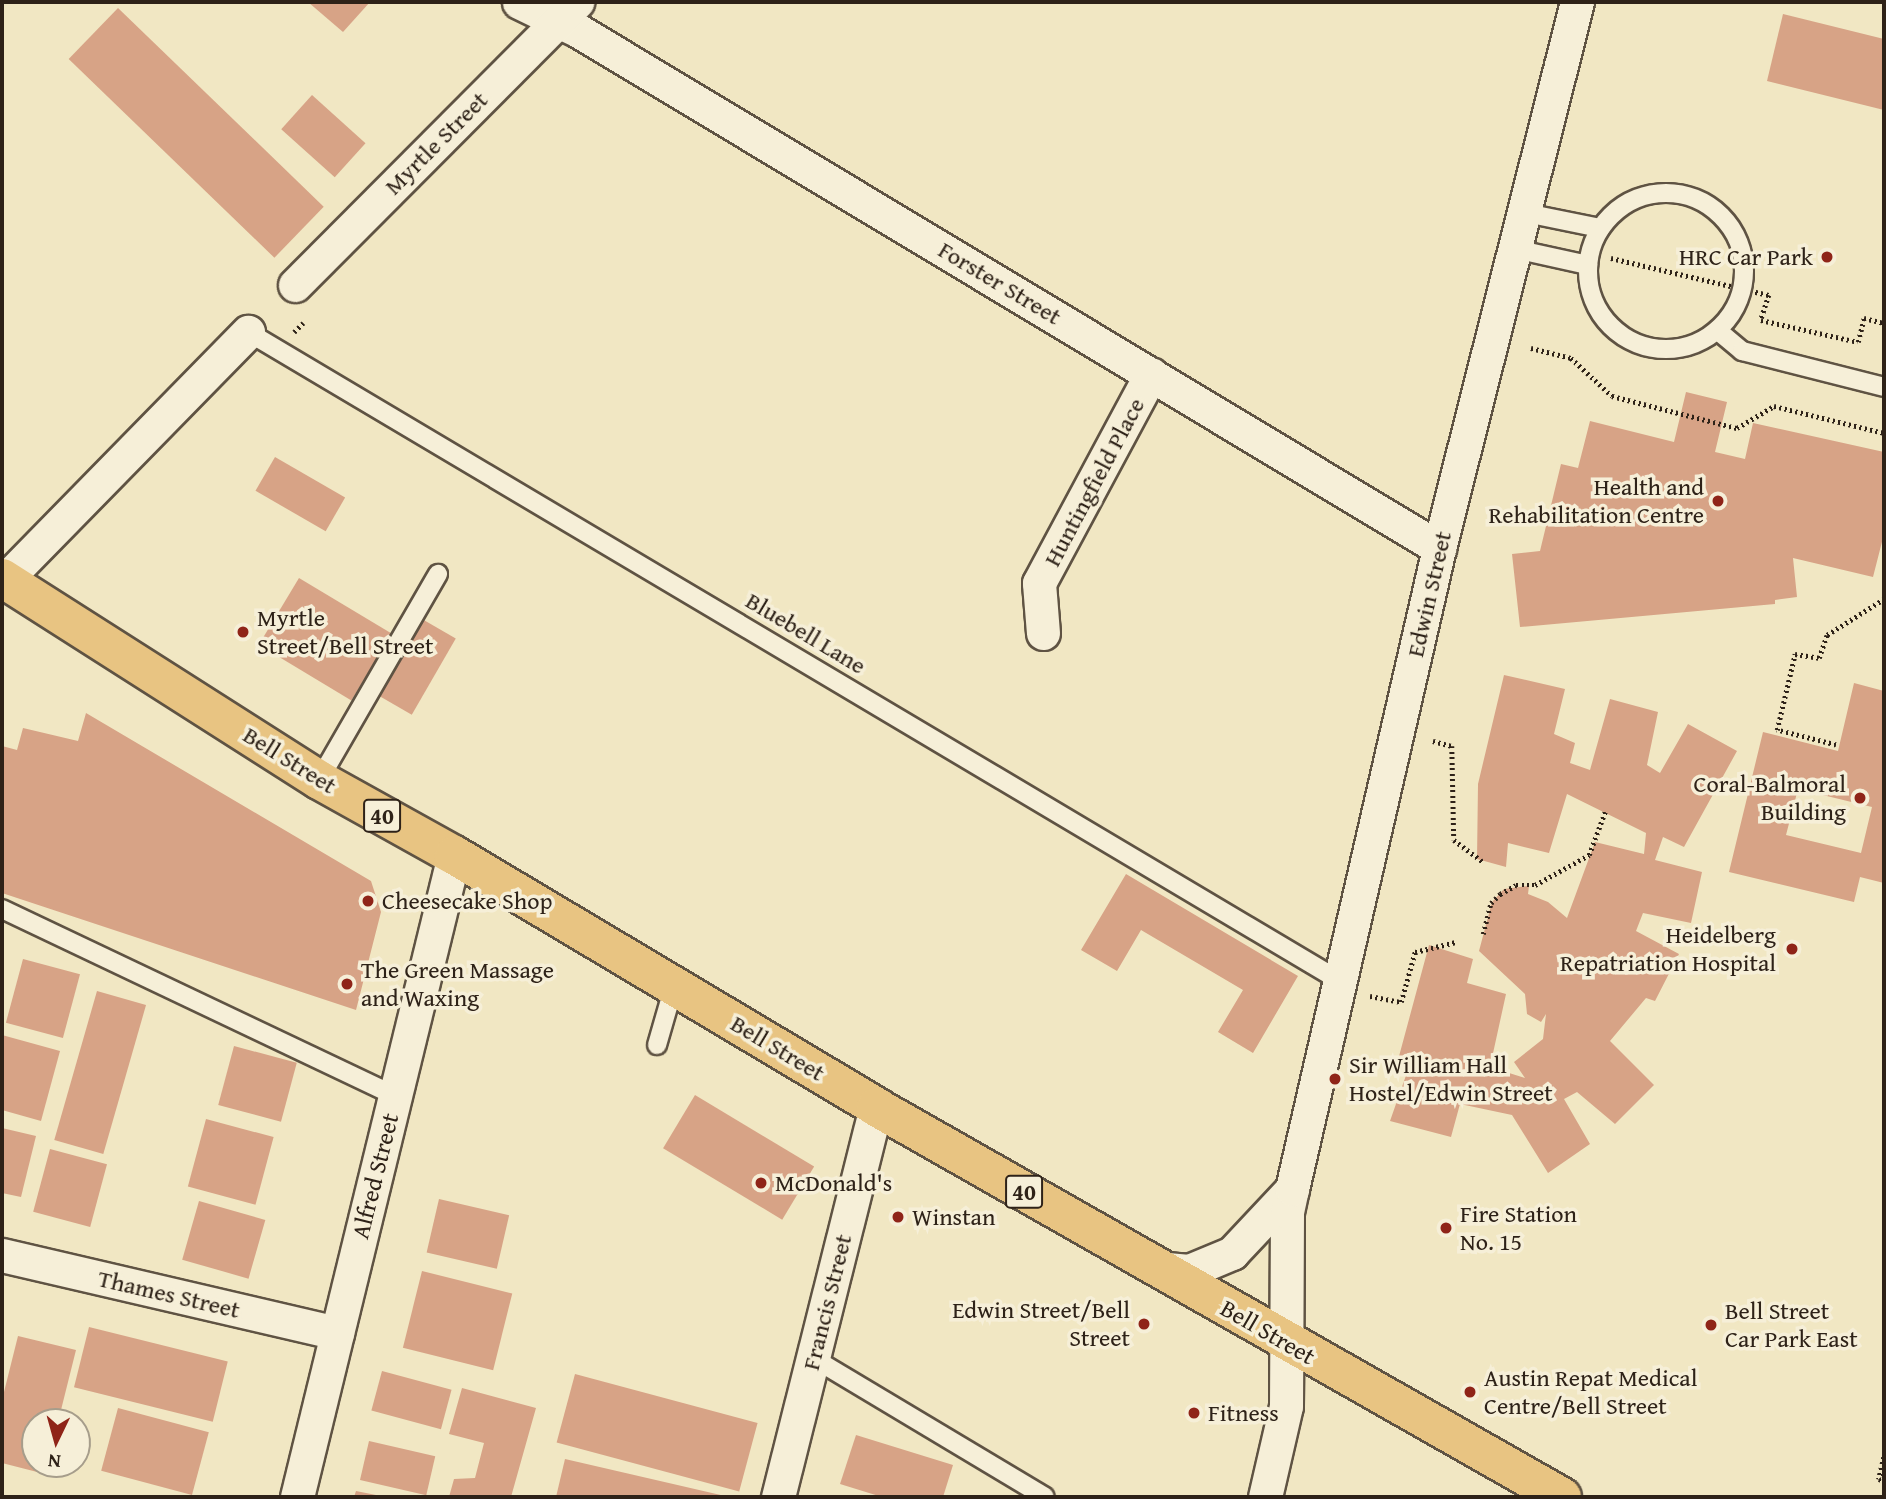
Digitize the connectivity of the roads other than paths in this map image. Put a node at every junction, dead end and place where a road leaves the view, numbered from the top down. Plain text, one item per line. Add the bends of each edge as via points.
1 (519, 2) edge
2 (1577, 2) edge
3 (562, 8) edge
4 (1526, 213) junction
5 (1600, 228) junction
6 (1515, 249) junction
7 (1589, 259) junction
8 (295, 285) dead end
9 (1717, 330) junction
10 (248, 332) joint
11 (1152, 374) junction
12 (1884, 387) edge
13 (1439, 548) junction
14 (438, 574) dead end
15 (3, 575) edge
16 (1043, 633) dead end
17 (319, 780) junction
18 (454, 855) junction
19 (2, 909) edge
20 (1337, 979) junction
21 (674, 986) junction
22 (657, 1045) dead end
23 (394, 1095) junction
24 (876, 1107) junction
25 (1292, 1189) junction
26 (2, 1255) edge
27 (1156, 1268) junction
28 (337, 1333) junction
29 (1284, 1341) junction
30 (813, 1358) junction
31 (297, 1497) edge
32 (778, 1497) edge
33 (1045, 1497) edge
34 (1265, 1497) edge
35 (1562, 1497) edge

1 - 3 street, Forster Street
2 - 4 street, Edwin Street
3 - 8 street, Myrtle Street
3 - 11 street, Forster Street
4 - 5 lane
4 - 6 street, Edwin Street
5 - 7 lane
5 - 9 lane via 1617,210 1638,198 1662,193 1686,195 1709,206 1727,222 1739,243 1744,267 1741,291
6 - 7 lane
6 - 13 street, Edwin Street
7 - 9 lane via 1590,291 1601,315 1619,334 1643,346 1682,346
9 - 12 lane via 1742,351
10 - 15 street
10 - 20 lane, Bluebell Lane
11 - 13 street, Forster Street
11 - 16 street, Huntingfield Place via 1039,583
13 - 20 street, Edwin Street
14 - 17 lane
15 - 17 highway, Bell Street / 40
17 - 18 highway, Bell Street / 40
18 - 21 highway, Bell Street / 40
18 - 23 street, Alfred Street
19 - 23 lane
20 - 25 street, Edwin Street
21 - 22 lane
21 - 24 highway, Bell Street / 40
23 - 28 street, Alfred Street
24 - 27 highway, Bell Street / 40
24 - 30 street, Francis Street
25 - 27 street via 1232,1253 1189,1271
25 - 29 street, Edwin Street
26 - 28 street, Thames Street
27 - 29 highway, Bell Street / 40
28 - 31 street, Alfred Street
29 - 34 street, Edwin Street via 1286,1406
29 - 35 highway, Bell Street / 40
30 - 32 street, Francis Street
30 - 33 lane

